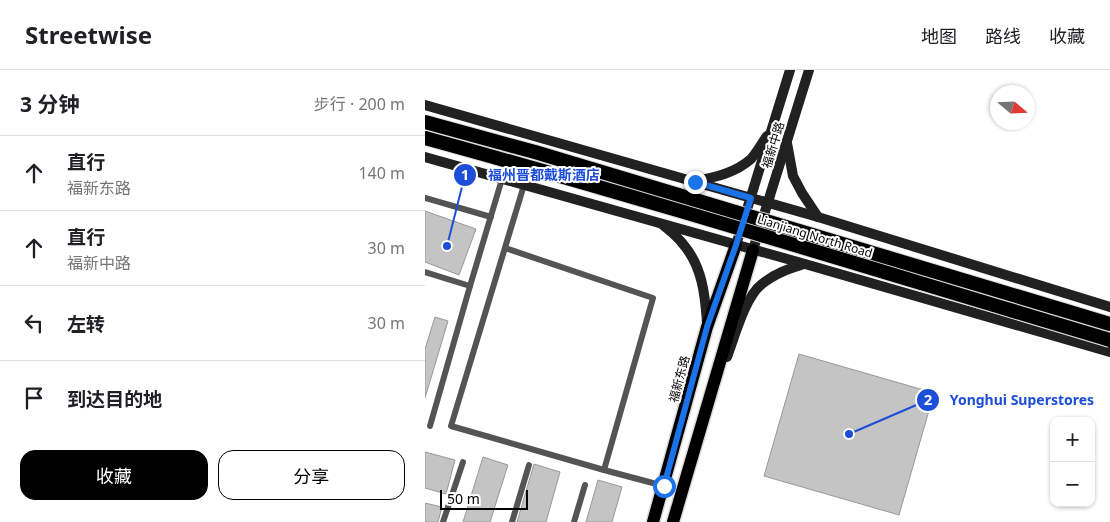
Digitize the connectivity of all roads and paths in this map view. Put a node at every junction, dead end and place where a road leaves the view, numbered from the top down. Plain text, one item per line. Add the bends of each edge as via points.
1 (790, 70) edge
2 (809, 70) edge
3 (425, 105) edge
4 (425, 122) edge
5 (772, 129) junction
6 (425, 138) edge
7 (787, 141) junction
8 (425, 157) edge
9 (502, 179) junction
10 (695, 182) junction
11 (524, 185) junction
12 (425, 198) edge
13 (751, 198) junction
14 (768, 202) junction
15 (491, 217) junction
16 (818, 217) junction
17 (660, 223) junction
18 (736, 245) junction
19 (505, 248) junction
20 (753, 250) junction
21 (805, 264) junction
22 (425, 272) edge
23 (470, 286) junction
24 (1110, 307) edge
25 (1110, 324) edge
26 (707, 327) junction
27 (1110, 340) edge
28 (1110, 352) edge
29 (702, 423) junction
30 (430, 426) dead end
31 (463, 462) dead end
32 (529, 465) dead end
33 (604, 470) junction
34 (585, 485) dead end
35 (664, 486) junction
36 (443, 522) edge
37 (512, 522) edge
38 (574, 522) edge
39 (653, 522) edge
40 (673, 522) edge

1 - 5 main road, 福新中路
2 - 7 main road, 福新中路
3 - 10 main road
4 - 25 highway, Lianjiang North Road, bridge
5 - 10 main road via 751,158 733,172
5 - 13 main road, 福新中路
6 - 27 highway, Lianjiang North Road, bridge
7 - 14 main road, 福新中路
7 - 16 main road via 793,176
8 - 9 main road
9 - 11 main road
9 - 15 lane
10 - 13 main road
11 - 17 main road
11 - 19 lane
12 - 15 lane
13 - 14 main road
13 - 18 main road, 福新中路
14 - 16 main road
14 - 20 main road, 福新中路
15 - 23 lane
16 - 24 main road
17 - 18 main road
17 - 26 main road via 684,244 695,262 705,296
18 - 20 main road
18 - 26 main road, 福新东路
19 - 33 lane via 653,298
19 - 33 lane via 451,426
20 - 21 main road
20 - 29 main road
21 - 28 main road
21 - 29 main road via 772,276 753,293
22 - 23 lane
23 - 30 lane
26 - 35 main road, 福新东路
29 - 40 main road
31 - 36 lane
32 - 37 lane
33 - 35 lane
34 - 38 lane
35 - 39 main road, 福新东路

